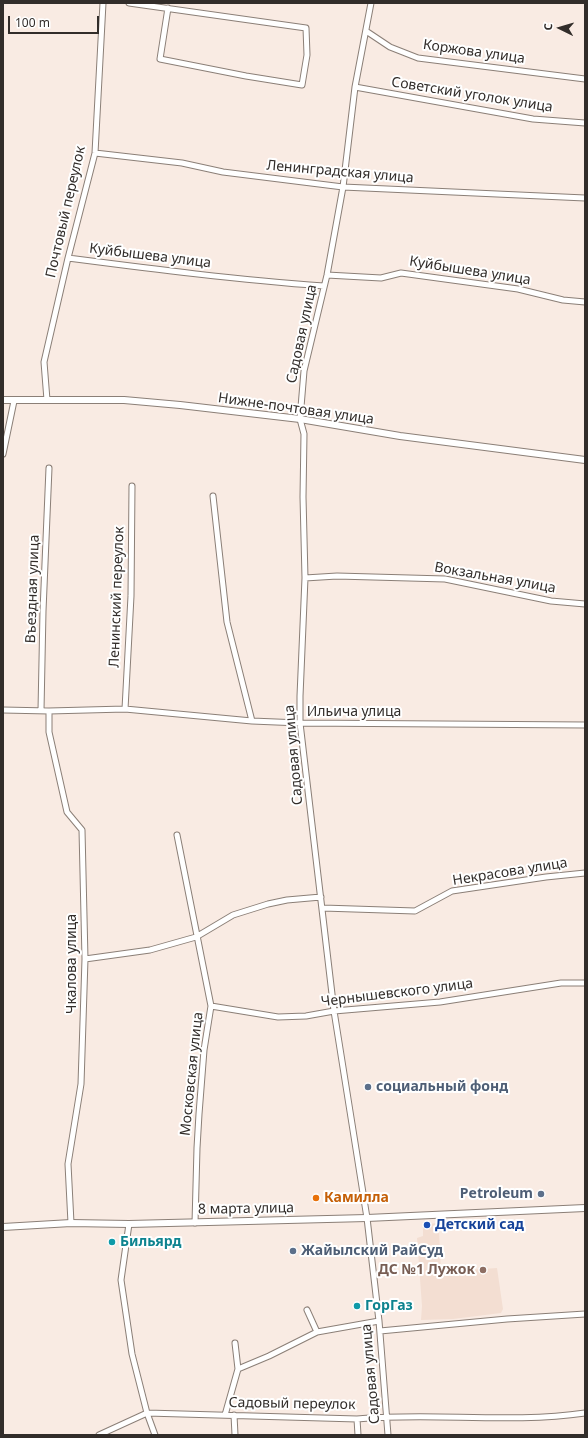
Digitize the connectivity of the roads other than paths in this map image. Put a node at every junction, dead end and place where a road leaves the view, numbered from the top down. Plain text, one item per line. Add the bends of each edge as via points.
1 (103, 3) edge
2 (129, 3) edge
3 (371, 3) edge
4 (168, 8) junction
5 (366, 30) junction
6 (585, 79) edge
7 (355, 87) junction
8 (585, 124) edge
9 (94, 153) junction
10 (343, 187) junction
11 (585, 198) edge
12 (68, 258) junction
13 (327, 275) junction
14 (324, 286) junction
15 (585, 302) edge
16 (3, 400) edge
17 (14, 400) junction
18 (47, 400) junction
19 (300, 419) junction
20 (3, 454) edge
21 (585, 460) edge
22 (50, 468) dead end
23 (132, 486) dead end
24 (213, 496) dead end
25 (305, 578) junction
26 (585, 604) edge
27 (125, 709) junction
28 (3, 710) edge
29 (41, 710) junction
30 (49, 711) junction
31 (252, 721) junction
32 (300, 724) junction
33 (585, 725) edge
34 (177, 835) dead end
35 (585, 873) edge
36 (321, 897) junction
37 (323, 908) junction
38 (196, 937) junction
39 (85, 959) junction
40 (585, 983) edge
41 (211, 1006) junction
42 (334, 1011) junction
43 (585, 1208) edge
44 (367, 1218) junction
45 (71, 1223) junction
46 (195, 1223) junction
47 (129, 1224) junction
48 (3, 1227) edge
49 (307, 1310) dead end
50 (585, 1314) edge
51 (379, 1321) junction
52 (380, 1330) junction
53 (317, 1332) junction
54 (235, 1343) dead end
55 (238, 1370) junction
56 (147, 1413) junction
57 (585, 1413) edge
58 (225, 1415) junction
59 (234, 1415) junction
60 (386, 1416) junction
61 (356, 1419) junction
62 (99, 1435) edge
63 (155, 1435) edge
64 (235, 1435) edge
65 (358, 1435) edge
66 (388, 1435) edge

1 - 9 street, Почтовый переулок
2 - 4 street
3 - 5 street, Садовая улица
4 - 4 street via 306,28 307,55 302,85 160,58
5 - 6 street, Коржова улица via 390,47 418,58
5 - 7 street, Садовая улица
7 - 8 street, Советский уголок улица via 533,119
7 - 10 street, Садовая улица
9 - 10 street, Ленинградская улица
9 - 12 street, Почтовый переулок
10 - 11 street, Ленинградская улица
10 - 13 street, Садовая улица
12 - 14 street, Куйбышева улица via 200,275
12 - 18 street, Почтовый переулок via 44,362
13 - 14 street, Садовая улица
13 - 15 street, Куйбышева улица via 381,278 401,273 518,289 563,300
14 - 19 street, Садовая улица via 304,371
16 - 17 street, Нижне-почтовая улица
17 - 18 street, Нижне-почтовая улица
17 - 20 street
18 - 19 street, Нижне-почтовая улица via 124,400 180,404
19 - 21 street, Нижне-почтовая улица via 400,436
19 - 25 street, Садовая улица via 304,434
22 - 29 street, Въездная улица
23 - 27 street, Ленинский переулок via 131,596
24 - 31 street via 227,622
25 - 26 street, Вокзальная улица via 337,576 445,579 551,601
25 - 32 street, Садовая улица
27 - 30 street, Ильича улица
27 - 31 street, Ильича улица
28 - 29 street, Ильича улица
29 - 30 street, Ильича улица
30 - 39 street, Чкалова улица via 49,732 67,812 82,830
31 - 32 street, Ильича улица
32 - 33 street, Ильича улица
32 - 36 street, Садовая улица
34 - 38 street, Московская улица
35 - 37 street, Некрасова улица via 452,891 415,911
36 - 37 street, Садовая улица
36 - 38 street via 274,902 240,912
37 - 42 street, Садовая улица
38 - 39 street via 150,950
38 - 41 street, Московская улица
39 - 45 street, Чкалова улица via 81,1084 68,1164
40 - 42 street, Чернышевского улица via 561,983 440,1002
41 - 42 street, Чернышевского улица via 278,1017
41 - 46 street, Московская улица via 202,1066
42 - 44 street, Садовая улица
43 - 44 street, 8 марта улица
44 - 46 street, 8 марта улица
44 - 51 street, Садовая улица
45 - 47 street, 8 марта улица
45 - 48 street, 8 марта улица
46 - 47 street, 8 марта улица
47 - 56 street via 121,1280 132,1354
49 - 53 street
50 - 52 street
51 - 52 street, Садовая улица
51 - 53 street
52 - 60 street, Садовая улица
53 - 55 street
54 - 55 street
55 - 58 street
56 - 58 street, Садовый переулок
56 - 62 street, Садовый переулок
56 - 63 street
57 - 60 street, Садовый переулок via 558,1417 516,1418
58 - 59 street, Садовый переулок
59 - 61 street, Садовый переулок
59 - 64 street
60 - 61 street, Садовый переулок
60 - 66 street, Садовая улица
61 - 65 street

